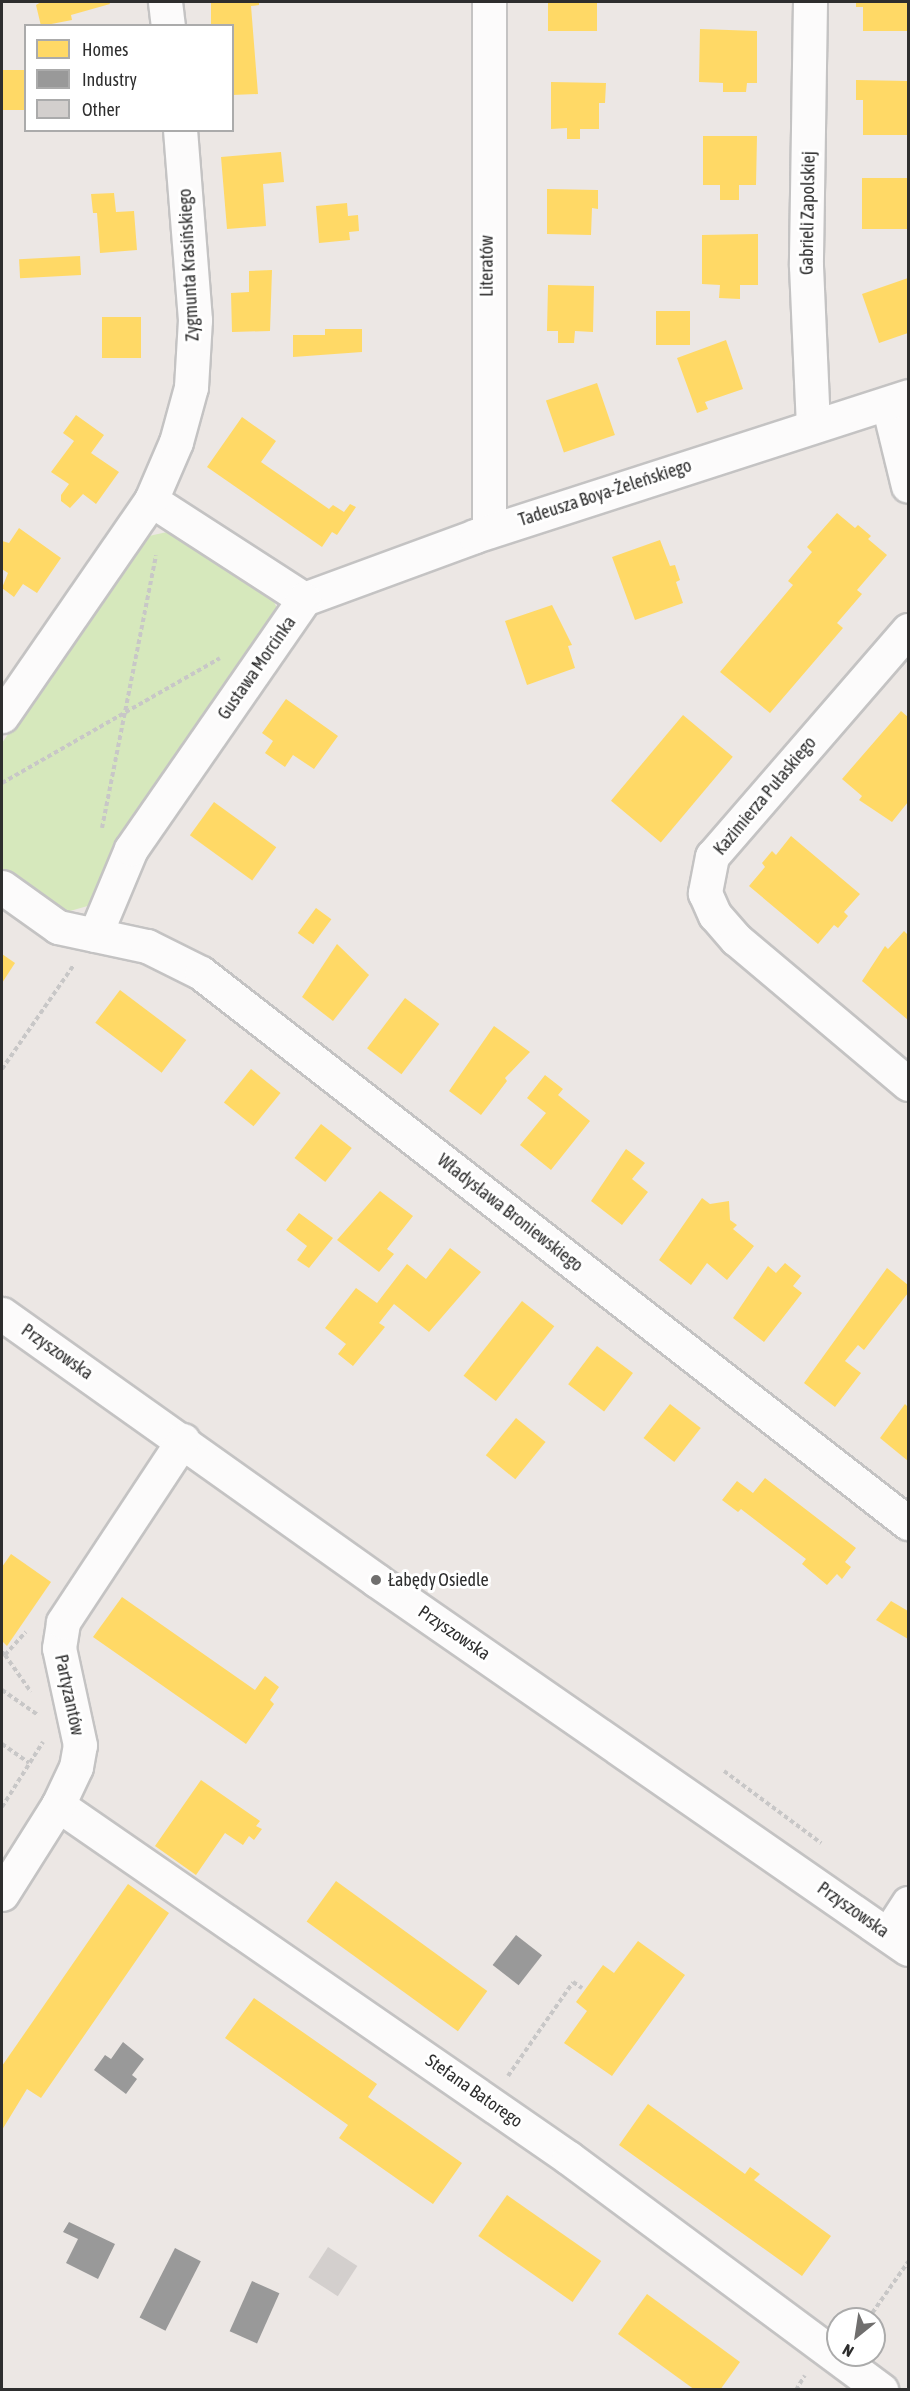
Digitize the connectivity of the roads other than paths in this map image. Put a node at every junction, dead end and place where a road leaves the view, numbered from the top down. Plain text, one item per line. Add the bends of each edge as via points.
1 (165, 2) edge
2 (489, 2) edge
3 (810, 2) edge
4 (168, 24) edge
5 (180, 132) edge
6 (898, 400) edge
7 (813, 425) junction
8 (909, 486) edge
9 (150, 500) junction
10 (489, 531) junction
11 (304, 599) junction
12 (909, 630) edge
13 (2, 716) edge
14 (2, 887) edge
15 (95, 934) junction
16 (909, 1084) edge
17 (2, 1314) edge
18 (183, 1440) junction
19 (909, 1523) edge
20 (58, 1805) junction
21 (2, 1894) edge
22 (909, 1903) edge
23 (898, 1941) edge
24 (881, 2390) edge

1 - 4 street
2 - 10 street, Literatów
3 - 7 street, Gabrieli Zapolskiej via 806,266
5 - 9 street, Zygmunta Krasińskiego via 195,320 191,387 176,442
6 - 7 street, Tadeusza Boya-Żeleńskiego
6 - 8 street
7 - 10 street, Tadeusza Boya-Żeleńskiego
9 - 11 street, Gustawa Morcinka
9 - 13 street
10 - 11 street, Tadeusza Boya-Żeleńskiego
11 - 15 street, Gustawa Morcinka via 131,849
12 - 16 street, Kazimierza Pułaskiego via 712,856 705,893 716,915 736,939
14 - 15 street via 58,927
15 - 19 street, Władysława Broniewskiego via 147,946 201,974
17 - 18 street, Przyszowska
18 - 20 street, Partyzantów via 63,1622 59,1648 80,1745 76,1767
18 - 23 street, Przyszowska via 376,1580
20 - 21 street, Partyzantów
20 - 24 street, Stefana Batorego via 569,2157
22 - 23 street

